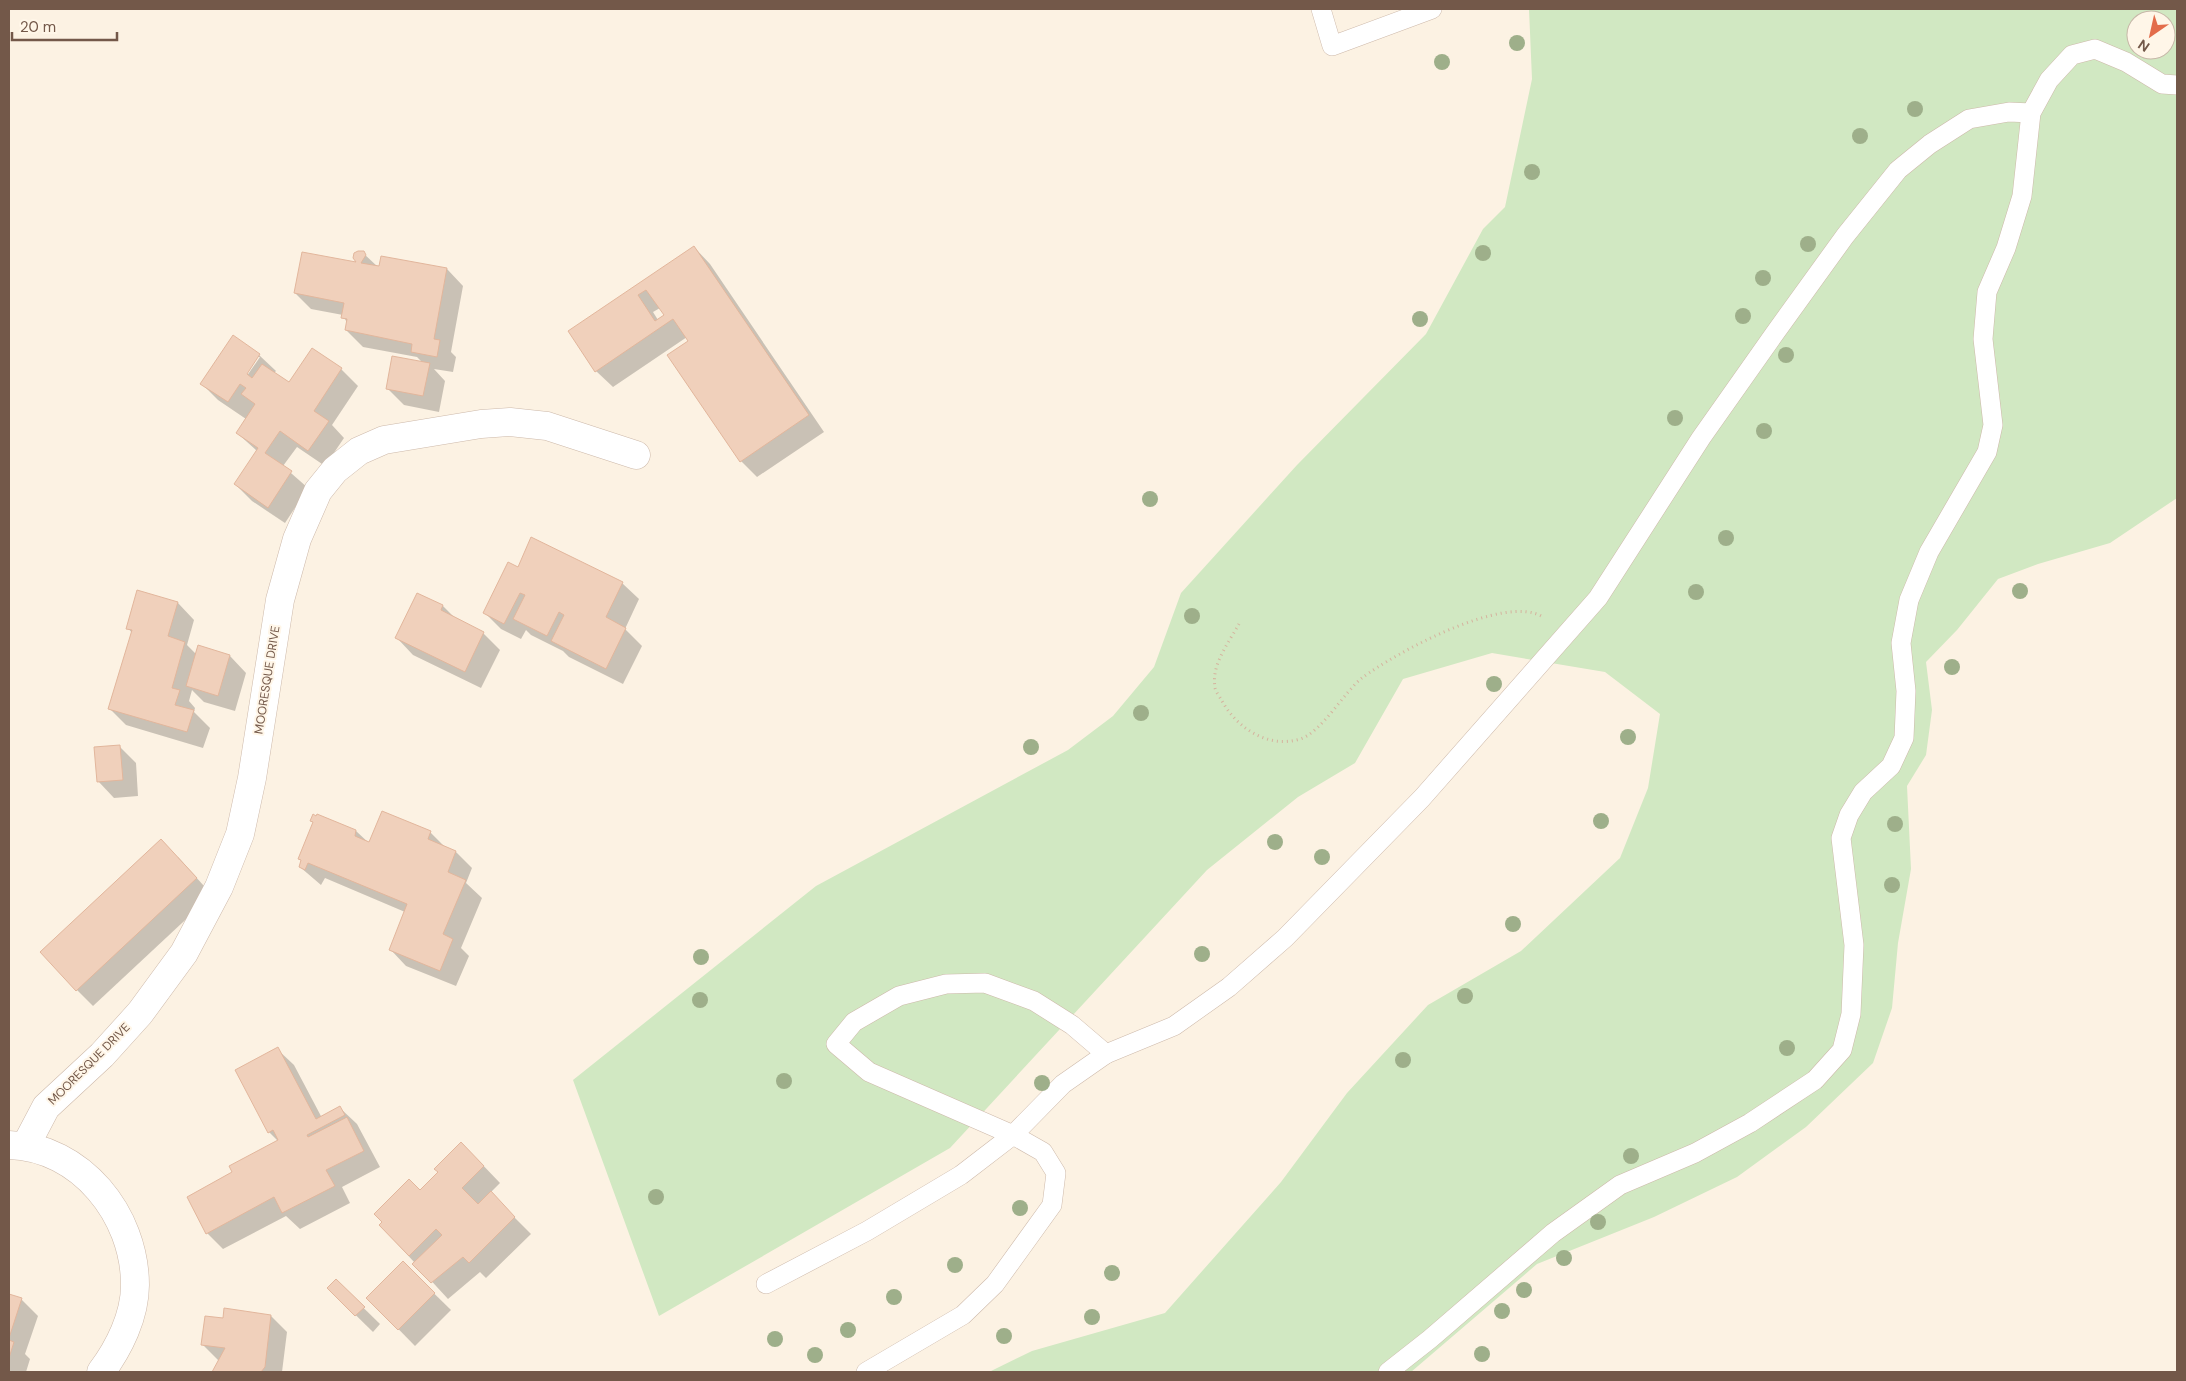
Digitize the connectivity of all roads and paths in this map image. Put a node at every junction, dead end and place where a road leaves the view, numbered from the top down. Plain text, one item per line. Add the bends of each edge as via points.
1 (1321, 9) edge
2 (1432, 9) edge
3 (2177, 85) edge
4 (2031, 113) junction
5 (636, 455) dead end
6 (1239, 624) dead end
7 (1567, 634) junction
8 (1106, 1054) junction
9 (1013, 1135) junction
10 (17, 1145) edge
11 (766, 1284) dead end
12 (101, 1372) edge
13 (866, 1372) edge
14 (1388, 1372) edge

1 - 2 lane via 1332,46
3 - 4 lane via 2162,84 2126,62 2095,49 2072,55 2048,80
4 - 7 lane via 2009,112 1968,119 1898,170 1844,236 1701,438 1598,598
4 - 14 lane via 2022,196 2006,248 1987,292 1984,339 1993,426 1986,452 1929,552 1909,600 1901,643 1906,691 1904,738 1891,766 1863,792 1848,814 1841,838 1854,945 1851,1014 1842,1050 1815,1080 1750,1123 1694,1153 1620,1185 1568,1222
5 - 10 street, MOORESQUE DRIVE via 547,426 510,422 384,440 360,450 335,470 318,491 296,539 280,600 240,834 219,887 184,953 140,1014 46,1107
6 - 7 path via 1218,661 1214,688 1229,713 1253,734 1279,742 1302,739 1361,679 1408,649 1472,621 1514,610 1541,616
7 - 8 lane via 1422,798 1285,938 1229,987 1174,1026
8 - 9 lane via 1062,1084
8 - 9 lane via 1072,1024 1034,1002 985,983 946,984 899,996 854,1022 836,1044 870,1072
9 - 11 lane via 961,1175 867,1231
9 - 13 lane via 1043,1152 1056,1173 1052,1205 995,1284 963,1315
10 - 12 street via 59,1157 84,1174 105,1196 124,1225 133,1255 135,1287 129,1321 114,1355

